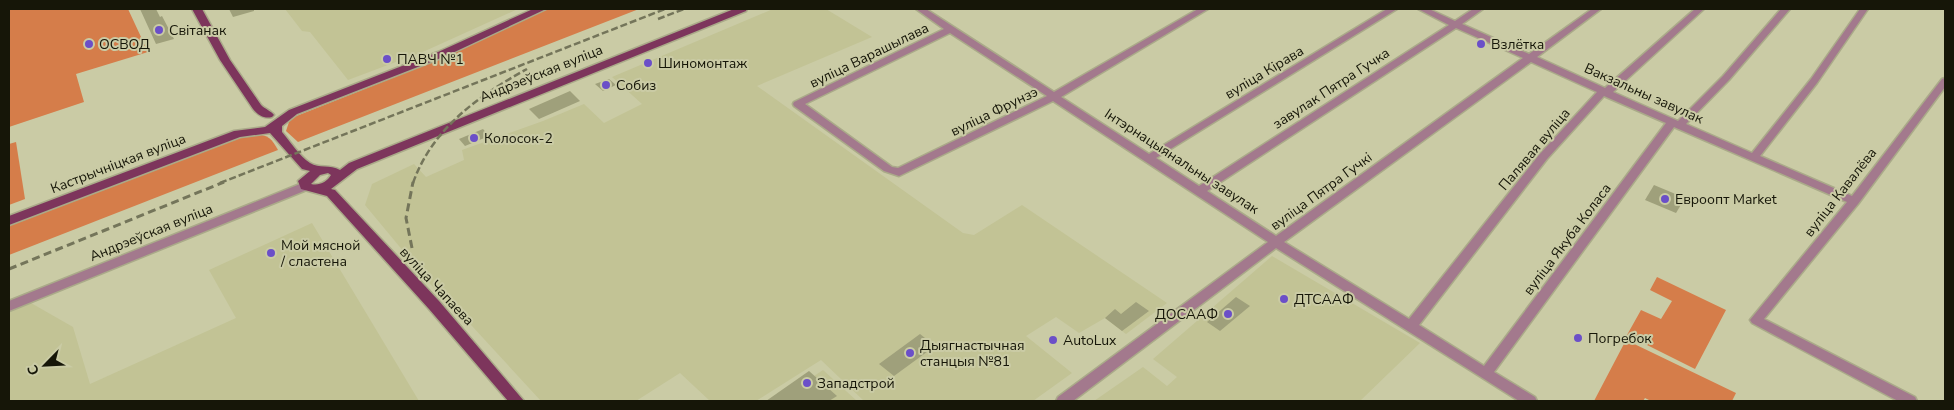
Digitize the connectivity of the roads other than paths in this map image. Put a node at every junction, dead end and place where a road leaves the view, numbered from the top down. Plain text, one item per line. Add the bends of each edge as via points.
1 (197, 9) edge
2 (541, 9) edge
3 (742, 9) edge
4 (920, 9) edge
5 (1204, 9) edge
6 (1393, 9) edge
7 (1422, 9) edge
8 (1479, 9) edge
9 (1597, 9) edge
10 (1700, 9) edge
11 (1786, 9) edge
12 (1864, 9) edge
13 (1455, 24) junction
14 (951, 30) junction
15 (1531, 58) junction
16 (1945, 81) edge
17 (1606, 92) junction
18 (1056, 96) junction
19 (798, 104) joint
20 (265, 123) junction
21 (1675, 124) junction
22 (1149, 158) junction
23 (1753, 158) junction
24 (331, 178) junction
25 (308, 180) junction
26 (1199, 191) junction
27 (1854, 202) junction
28 (9, 221) edge
29 (1276, 242) junction
30 (9, 306) edge
31 (1410, 327) junction
32 (1486, 374) junction
33 (517, 401) edge
34 (1064, 401) edge
35 (1530, 401) edge
36 (1908, 401) edge

1 - 20 main road
2 - 20 main road, Кастрычніцкая вуліца via 442,54
3 - 24 main road, Андрэеўская вуліца via 353,166
4 - 14 street, Інтэрнацыянальны завулак
5 - 18 street, вуліца Фрунзэ
6 - 22 street, вуліца Кірава
7 - 13 street, Вакзальны завулак
8 - 13 street, завулак Пятра Гучка
9 - 15 street, вуліца Пятра Гучкі
10 - 17 street, Палявая вуліца
11 - 21 street, вуліца Якуба Коласа via 1726,78
12 - 23 street via 1814,82
13 - 15 street, Вакзальны завулак
13 - 26 street, завулак Пятра Гучка
14 - 18 street, Інтэрнацыянальны завулак
14 - 19 street, вуліца Варашылава
15 - 17 street, Вакзальны завулак
15 - 29 street, вуліца Пятра Гучкі
16 - 27 street, вуліца Кавалёва
17 - 21 street, Вакзальны завулак
17 - 31 street, Палявая вуліца via 1543,157
18 - 19 street, вуліца Фрунзэ via 899,172 888,169
18 - 22 street, Інтэрнацыянальны завулак
20 - 25 main road
20 - 28 main road, Кастрычніцкая вуліца
21 - 23 street, Вакзальны завулак
21 - 32 street, вуліца Якуба Коласа
22 - 26 street, Інтэрнацыянальны завулак
23 - 27 street, Вакзальны завулак
24 - 25 main road
24 - 25 main road, Андрэеўская вуліца
24 - 33 main road, вуліца Чапаева via 387,256
25 - 30 street, Андрэеўская вуліца
26 - 29 street, Інтэрнацыянальны завулак
27 - 36 street, вуліца Кавалёва via 1756,320
29 - 31 street, Інтэрнацыянальны завулак
29 - 34 street, вуліца Пятра Гучкі
31 - 32 street, Інтэрнацыянальны завулак
32 - 35 street, Інтэрнацыянальны завулак

